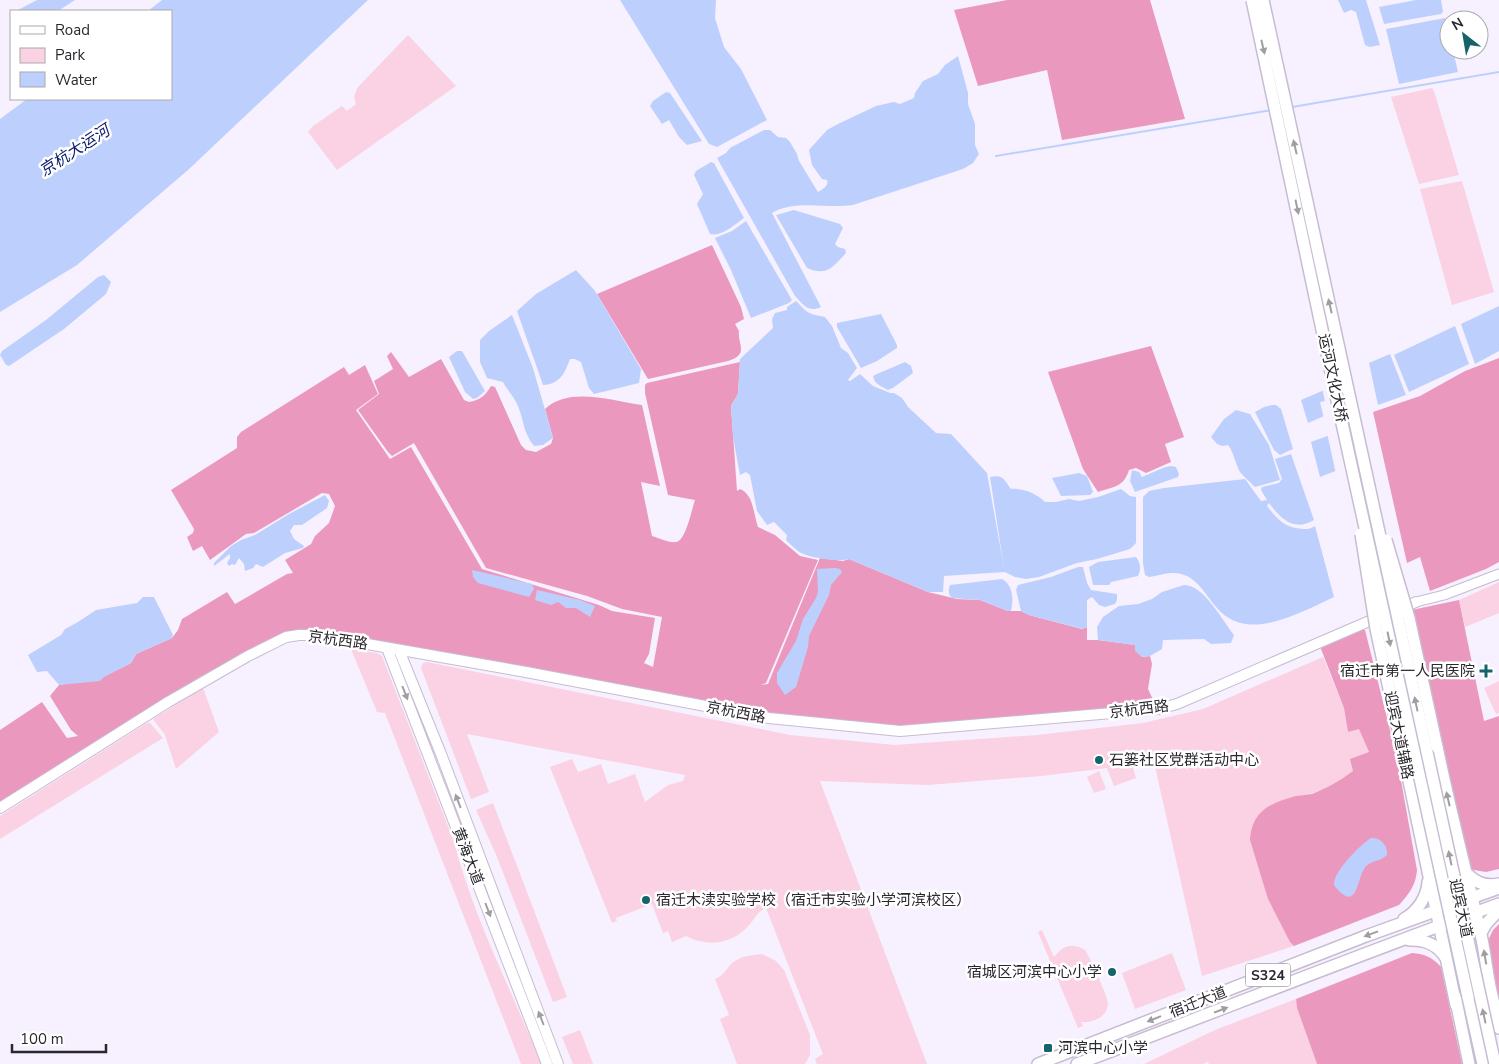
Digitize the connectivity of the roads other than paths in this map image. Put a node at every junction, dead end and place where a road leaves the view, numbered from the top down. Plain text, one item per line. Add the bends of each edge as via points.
1 (1252, 0) edge
2 (1263, 0) edge
3 (1499, 574) edge
4 (1416, 602) joint
5 (387, 648) junction
6 (399, 650) junction
7 (1432, 749) junction
8 (1409, 756) junction
9 (0, 808) edge
10 (1464, 871) junction
11 (1428, 872) junction
12 (1499, 884) edge
13 (1499, 888) edge
14 (1472, 898) junction
15 (1499, 904) edge
16 (1436, 910) junction
17 (1499, 910) edge
18 (1475, 912) junction
19 (1440, 926) junction
20 (1389, 927) junction
21 (1481, 932) junction
22 (1390, 943) junction
23 (1447, 960) junction
24 (1455, 996) junction
25 (1494, 1005) junction
26 (1499, 1019) edge
27 (1499, 1028) edge
28 (547, 1064) edge
29 (558, 1064) edge
30 (1038, 1064) edge
31 (1077, 1064) edge
32 (1463, 1064) edge
33 (1469, 1064) edge
34 (1483, 1064) edge
35 (1495, 1064) edge

1 -> 8 main road, 运河文化大桥, bridge
7 -> 2 main road, 运河文化大桥, bridge via 1350,399
3 - 4 street, 京杭西路
4 - 6 main road, 京杭西路 via 1177,704 900,731 769,718
5 - 6 main road, 京杭西路
5 - 9 main road, 京杭西路 via 316,635 286,637 168,702
5 -> 28 main road, 黄海大道
29 -> 6 main road, 黄海大道
10 -> 7 main road
35 -> 7 main road, 迎宾大道, bridge
8 - 11 main road, 迎宾大道辅路
8 - 34 main road, 迎宾大道, bridge
10 - 12 main road via 1484,884
10 - 14 main road
11 - 16 main road, 迎宾大道辅路
11 - 20 main road via 1422,903 1408,918
13 - 14 main road, 宿迁大道 / S324
14 - 16 main road, 宿迁大道 / S324
14 - 18 main road
15 - 18 main road, 宿迁大道 / S324
16 - 19 main road, 迎宾大道辅路
16 - 20 main road, 宿迁大道 / S324
17 - 21 main road
18 - 19 main road, 宿迁大道 / S324
18 - 21 main road
19 - 22 main road, 宿迁大道 / S324
19 - 23 main road, 迎宾大道辅路
20 -> 30 main road, 宿迁大道 / S324
25 -> 21 main road
22 - 23 main road via 1427,941
31 -> 22 main road, 宿迁大道 / S324
23 - 24 main road, 迎宾大道辅路
24 - 32 main road, 迎宾大道辅路
24 - 33 main road
25 - 26 main road
25 - 27 main road

